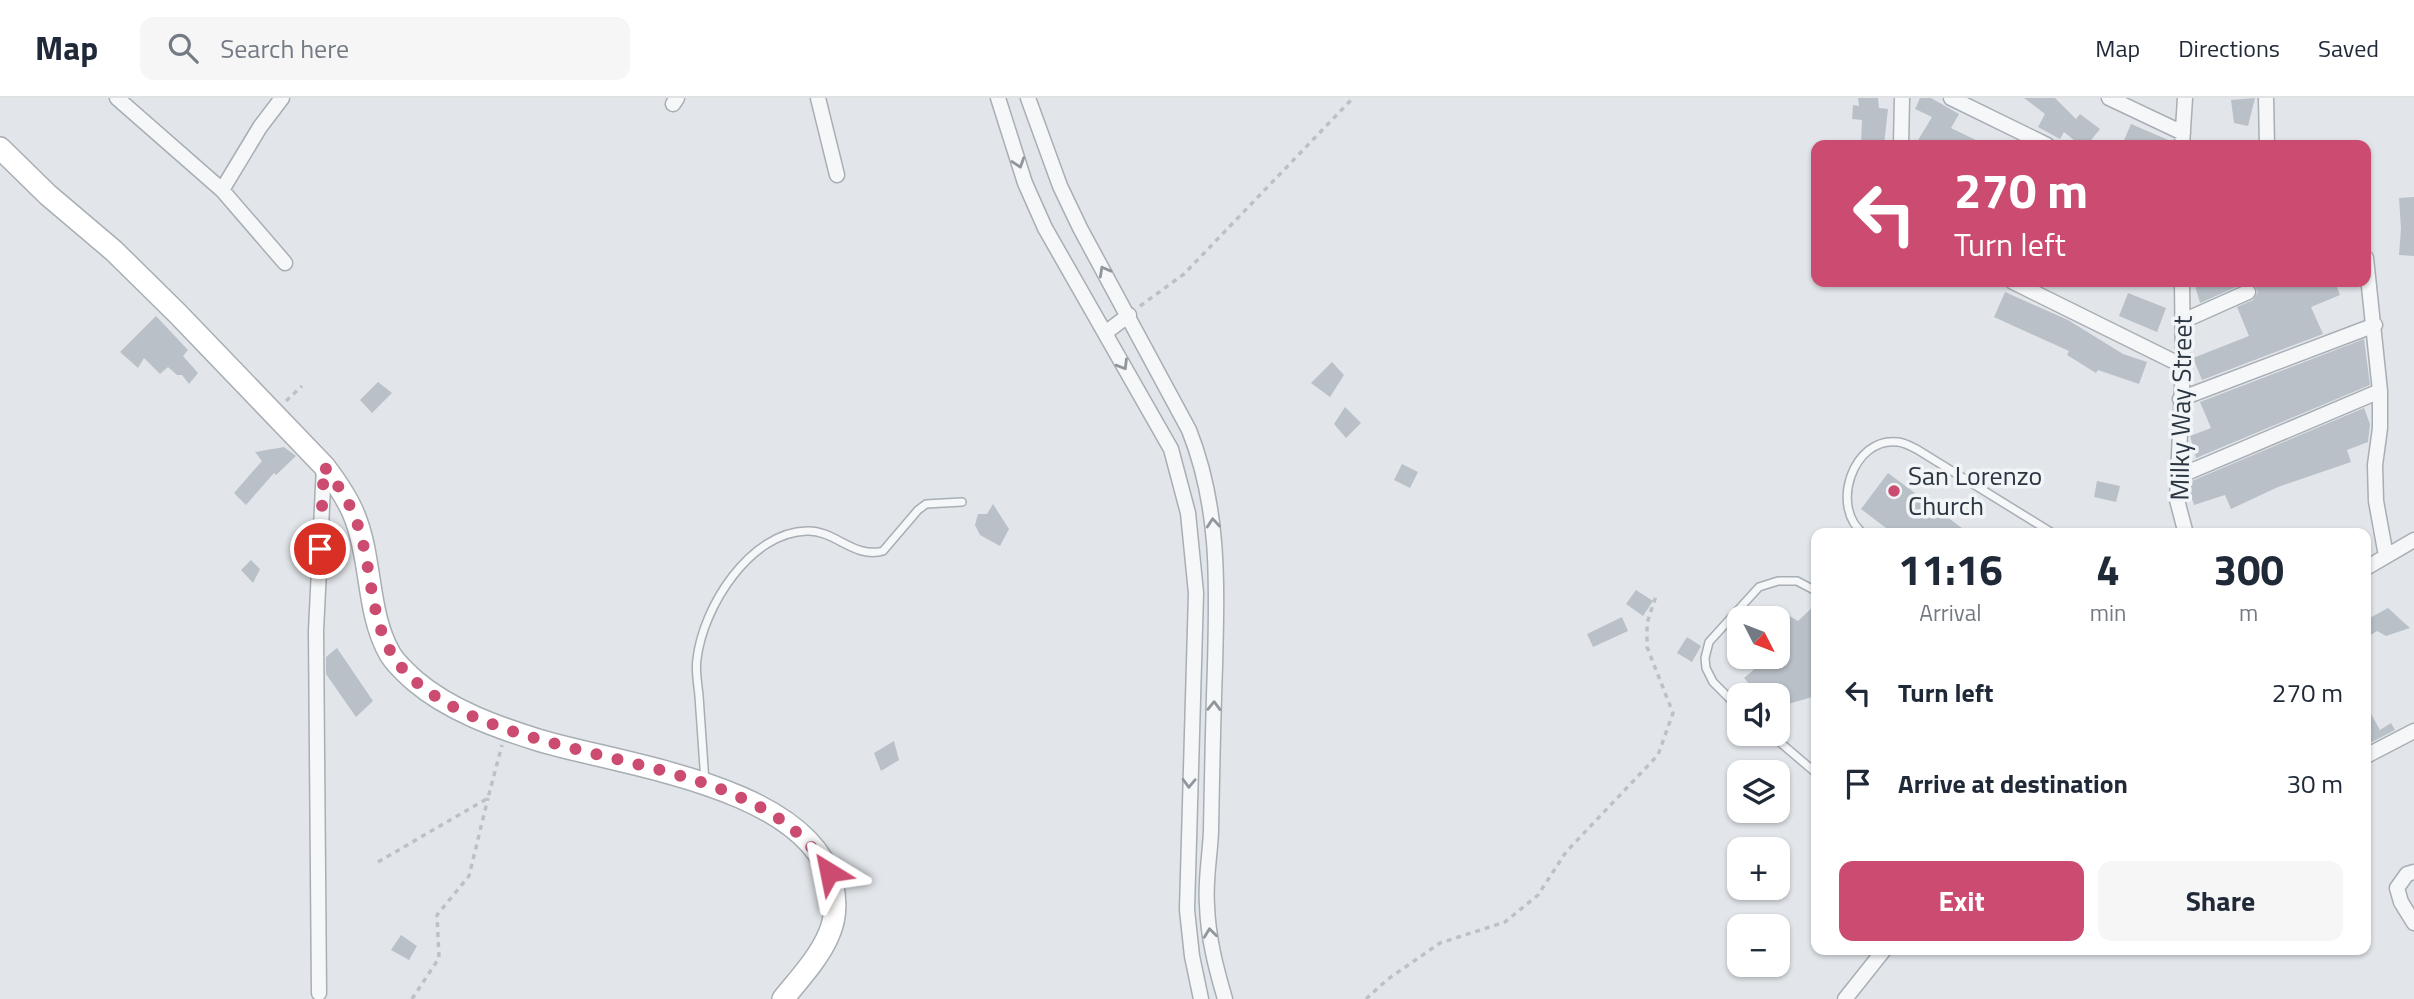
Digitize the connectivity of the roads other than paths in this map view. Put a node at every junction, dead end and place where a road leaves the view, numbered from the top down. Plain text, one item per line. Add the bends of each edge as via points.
1 (117, 98) edge
2 (282, 98) edge
3 (818, 98) edge
4 (998, 98) edge
5 (1028, 98) edge
6 (1902, 98) edge
7 (1951, 98) edge
8 (2185, 98) edge
9 (2266, 98) edge
10 (2114, 99) edge
11 (2182, 139) edge
12 (1901, 140) edge
13 (2037, 140) edge
14 (2267, 140) edge
15 (0, 148) edge
16 (837, 176) dead end
17 (222, 190) junction
18 (285, 263) dead end
19 (2023, 287) edge
20 (2178, 287) edge
21 (2370, 287) edge
22 (2248, 292) dead end
23 (1129, 314) junction
24 (2183, 321) junction
25 (2375, 325) junction
26 (1105, 333) junction
27 (2183, 366) junction
28 (2380, 391) junction
29 (2180, 399) junction
30 (324, 466) junction
31 (2177, 477) junction
32 (962, 502) dead end
33 (1857, 528) edge
34 (2044, 528) edge
35 (2184, 528) edge
36 (2414, 540) edge
37 (2386, 556) junction
38 (2371, 565) edge
39 (1811, 589) edge
40 (1216, 591) junction
41 (1196, 593) junction
42 (1727, 696) edge
43 (2414, 731) edge
44 (1784, 746) edge
45 (2371, 752) edge
46 (1811, 769) edge
47 (705, 784) junction
48 (1211, 838) junction
49 (1188, 840) junction
50 (2414, 872) edge
51 (2414, 923) edge
52 (1880, 955) edge
53 (319, 993) dead end
54 (783, 999) edge
55 (1201, 999) edge
56 (1225, 999) edge
57 (1844, 999) edge

1 - 17 street
2 - 17 street
3 - 16 street
4 -> 26 street via 1025,183 1045,228
23 -> 5 street via 1060,187
6 - 12 street
7 - 13 street
8 - 11 street
9 - 14 street
10 - 11 street
15 - 30 main road via 114,251
17 - 18 street
19 - 27 street
20 - 24 street, Milky Way Street
21 - 25 street
22 - 24 street
23 - 26 street
40 -> 23 street via 1213,522 1200,459
24 - 27 street, Milky Way Street
25 - 28 street
25 - 29 street
26 -> 41 street via 1171,449 1188,513
27 - 29 street, Milky Way Street
28 - 31 street
28 - 37 street via 2376,501
29 - 31 street, Milky Way Street
30 - 47 main road via 356,521 391,656 415,681 436,697 506,730
30 - 53 street via 316,631
31 - 35 street, Milky Way Street via 2176,500
32 - 47 lane via 926,505 883,551 863,552 810,530 789,533 754,552 708,616 696,660
33 - 34 lane via 1847,513 1855,468 1865,451 1895,441 1919,450
36 - 37 street
37 - 38 street
39 - 42 lane via 1778,581 1759,587 1709,642 1706,668
40 - 41 street
48 -> 40 street
41 -> 49 street
43 - 45 street
44 - 46 lane
47 - 54 main road via 784,823 819,854 829,872 835,912 829,934
48 - 49 street
56 -> 48 street via 1206,903
49 - 55 street via 1187,910
50 - 51 street via 2397,888
52 - 57 street

